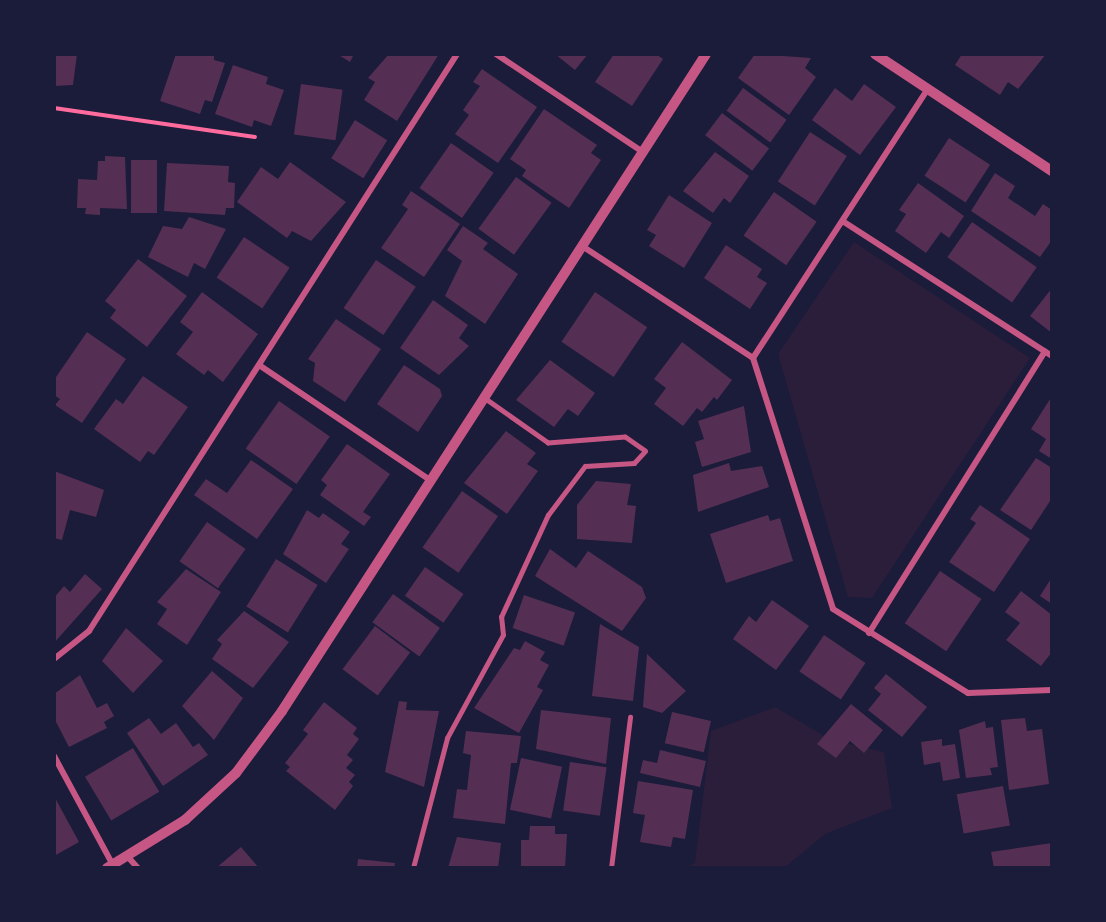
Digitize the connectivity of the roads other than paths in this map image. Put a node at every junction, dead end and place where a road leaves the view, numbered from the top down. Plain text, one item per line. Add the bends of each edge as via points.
1 (457, 54) edge
2 (496, 54) edge
3 (706, 54) edge
4 (874, 54) edge
5 (928, 89) junction
6 (643, 152) junction
7 (1052, 171) edge
8 (844, 222) junction
9 (582, 246) junction
10 (1045, 351) junction
11 (1052, 356) edge
12 (753, 358) junction
13 (259, 365) junction
14 (484, 398) junction
15 (430, 480) junction
16 (869, 633) junction
17 (54, 659) edge
18 (1052, 690) edge
19 (630, 717) dead end
20 (54, 756) edge
21 (128, 857) junction
22 (110, 866) edge
23 (138, 868) edge
24 (413, 868) edge
25 (611, 868) edge

1 - 13 street
2 - 6 street
3 - 6 street
4 - 5 street
5 - 7 street
5 - 8 street
6 - 9 street
8 - 10 street
8 - 12 street
9 - 12 street
9 - 14 street
10 - 11 street
10 - 16 street
12 - 16 street via 833,609
13 - 15 street
13 - 17 street via 89,631
14 - 15 street
14 - 24 lane via 548,443 625,437 645,451 634,463 585,466 548,515 501,616 503,635 447,738
15 - 21 street via 236,772 185,820
16 - 18 street via 968,693
19 - 25 lane
20 - 22 street
21 - 22 street
21 - 23 street

